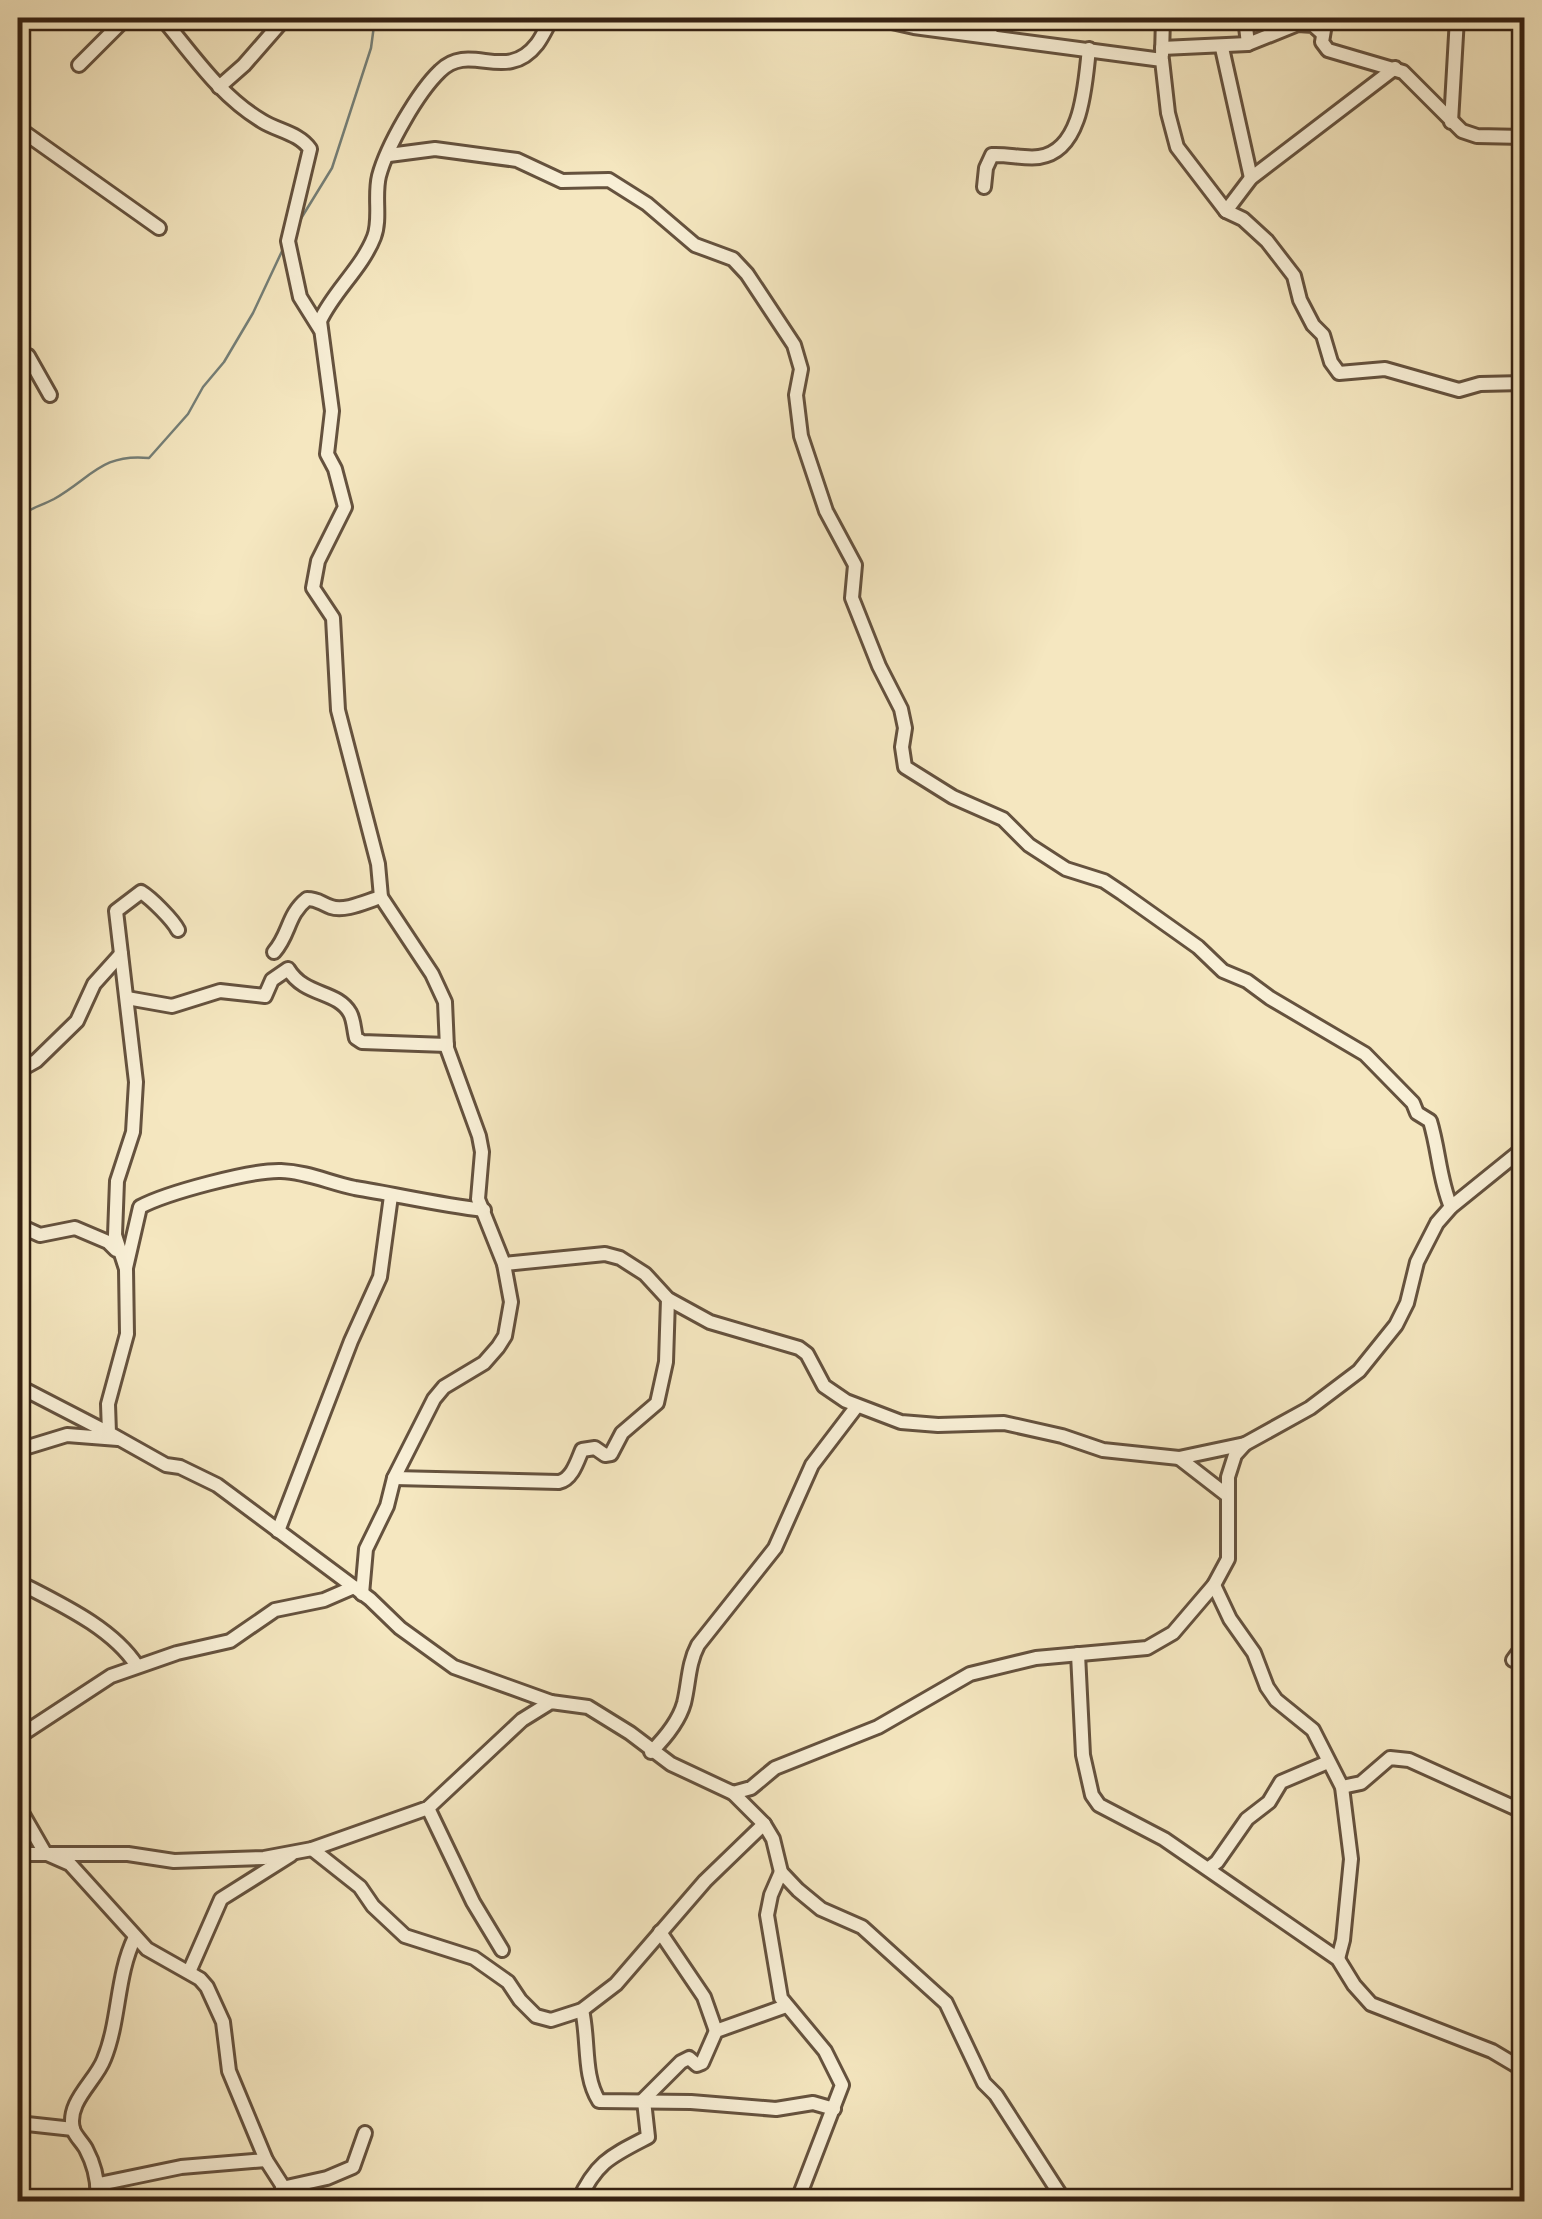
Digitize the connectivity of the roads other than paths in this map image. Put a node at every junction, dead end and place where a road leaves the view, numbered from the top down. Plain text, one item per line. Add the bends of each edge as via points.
1 (126, 18) edge
2 (162, 18) edge
3 (284, 18) edge
4 (552, 18) edge
5 (874, 18) edge
6 (998, 18) edge
7 (1163, 18) edge
8 (1245, 18) edge
9 (1326, 18) edge
10 (1457, 18) edge
11 (1322, 34) junction
12 (987, 35) junction
13 (1248, 44) junction
14 (1222, 48) junction
15 (1088, 50) junction
16 (1162, 54) junction
17 (79, 65) dead end
18 (1394, 68) junction
19 (219, 87) junction
20 (1452, 122) junction
21 (18, 128) edge
22 (1524, 137) edge
23 (388, 155) junction
24 (1251, 178) junction
25 (984, 187) dead end
26 (1226, 211) junction
27 (158, 228) dead end
28 (320, 329) junction
29 (18, 355) edge
30 (1524, 383) edge
31 (50, 395) dead end
32 (381, 897) junction
33 (178, 930) dead end
34 (274, 952) dead end
35 (121, 954) junction
36 (127, 998) junction
37 (446, 1045) junction
38 (18, 1072) edge
39 (1524, 1148) edge
40 (390, 1196) junction
41 (1451, 1207) junction
42 (484, 1210) junction
43 (18, 1225) edge
44 (118, 1251) junction
45 (504, 1264) junction
46 (126, 1268) junction
47 (668, 1299) junction
48 (18, 1386) edge
49 (858, 1406) junction
50 (115, 1436) junction
51 (1245, 1444) junction
52 (18, 1450) edge
53 (1179, 1458) junction
54 (394, 1478) junction
55 (1228, 1496) junction
56 (278, 1532) junction
57 (18, 1582) edge
58 (1214, 1584) junction
59 (358, 1590) junction
60 (1524, 1645) edge
61 (1078, 1654) junction
62 (1513, 1660) dead end
63 (137, 1666) junction
64 (551, 1702) junction
65 (18, 1737) edge
66 (651, 1752) junction
67 (1328, 1762) junction
68 (1342, 1787) junction
69 (733, 1794) junction
70 (18, 1806) edge
71 (428, 1808) junction
72 (1524, 1812) edge
73 (764, 1824) junction
74 (312, 1850) junction
75 (44, 1853) junction
76 (18, 1854) edge
77 (292, 1854) junction
78 (1209, 1868) junction
79 (781, 1872) junction
80 (660, 1932) junction
81 (135, 1938) junction
82 (502, 1950) dead end
83 (1338, 1959) junction
84 (189, 1972) junction
85 (786, 2006) junction
86 (582, 2010) junction
87 (716, 2031) junction
88 (1524, 2070) edge
89 (643, 2101) junction
90 (834, 2108) junction
91 (18, 2123) edge
92 (73, 2129) junction
93 (365, 2133) dead end
94 (266, 2160) junction
95 (99, 2184) junction
96 (282, 2188) junction
97 (97, 2202) edge
98 (292, 2202) edge
99 (578, 2202) edge
100 (798, 2202) edge
101 (1065, 2202) edge

1 - 17 street
2 - 19 street
3 - 19 street
4 - 23 street via 536,45 512,62 466,57 443,67 418,94
5 - 12 street
6 - 12 street
7 - 16 street
8 - 13 street
9 - 11 street
10 - 20 street
11 - 13 street via 1298,24
11 - 18 street via 1328,50
12 - 15 street
13 - 14 street
14 - 16 street
14 - 24 street
15 - 16 street
15 - 25 street via 1078,119 1059,148 1035,158 992,155
16 - 26 street via 1177,147
18 - 20 street
18 - 24 street
19 - 28 street via 310,149 288,241 300,297
20 - 22 street via 1477,136
21 - 27 street
23 - 28 street via 379,174 372,241 324,312
23 - 41 street via 435,149 517,160 562,181 609,180 694,245 732,259 748,274 794,345 801,368 801,436 826,511 856,566 852,598 901,709 905,768 1004,819 1066,869 1104,881 1223,971 1364,1054 1430,1121
24 - 26 street
26 - 30 street via 1267,241 1294,276 1339,373 1385,369 1459,390
28 - 32 street via 332,411 327,454 345,508 318,561 314,588 333,618 338,710
29 - 31 street via 28,356
32 - 34 street via 343,908 307,899 294,910
32 - 37 street via 432,974 444,1002
33 - 35 street via 141,892 116,910
35 - 36 street
35 - 38 street via 94,984 78,1021
36 - 37 street via 172,1006 220,991 265,996 272,980 288,969 308,990 342,1005 362,1042
36 - 44 street via 136,1082 133,1132 117,1181
37 - 42 street via 479,1136 478,1199
39 - 41 street
40 - 42 street
40 - 46 street via 276,1171 178,1191 140,1207
40 - 56 street via 380,1277
41 - 51 street via 1427,1238 1396,1325 1368,1361 1323,1400
42 - 45 street
43 - 44 street via 40,1236 84,1230
44 - 46 street
45 - 47 street via 605,1254 645,1274
45 - 54 street via 511,1302 505,1336 484,1363 434,1399
46 - 50 street via 127,1334 108,1404
47 - 49 street via 733,1331 800,1348 824,1386
47 - 54 street via 666,1362 656,1403 622,1433 611,1454 582,1450 559,1482
48 - 50 street
49 - 53 street via 901,1422 1004,1423 1103,1450
49 - 66 street via 812,1465 774,1548 698,1645 683,1706
50 - 52 street via 67,1434
50 - 56 street via 206,1479
51 - 53 street
51 - 55 street via 1231,1464
53 - 55 street
54 - 59 street
55 - 58 street via 1228,1559
56 - 59 street
57 - 63 street via 91,1623
58 - 61 street via 1172,1633 1147,1648
58 - 67 street via 1267,1687 1313,1730
59 - 63 street via 275,1610 230,1641
59 - 64 street via 454,1667
60 - 62 street
61 - 69 street via 970,1674 857,1738 775,1768
61 - 78 street via 1083,1756 1092,1795
63 - 65 street
64 - 66 street via 588,1706
64 - 71 street via 522,1720
66 - 69 street
67 - 68 street
67 - 78 street via 1281,1782
68 - 72 street via 1361,1784 1390,1758 1409,1760
68 - 83 street via 1350,1859
69 - 73 street
70 - 75 street
71 - 74 street
71 - 82 street
73 - 79 street
73 - 80 street
74 - 77 street
74 - 86 street via 360,1887 405,1936 499,1973 536,2016 551,2020
75 - 76 street
75 - 77 street via 174,1861
75 - 81 street via 70,1864
77 - 84 street via 220,1899
78 - 83 street
79 - 85 street via 767,1915
79 - 101 street via 821,1908 862,1927 946,2003 984,2083
80 - 86 street via 616,1984
80 - 87 street via 704,1998
81 - 84 street
81 - 92 street via 104,2060 80,2095
83 - 88 street via 1371,2004
84 - 94 street via 217,2002 229,2071
85 - 87 street
85 - 90 street via 842,2084
86 - 89 street via 589,2081 598,2102
87 - 89 street via 702,2063 680,2062
89 - 90 street
89 - 99 street via 648,2137 595,2169
90 - 100 street
91 - 92 street
92 - 95 street
93 - 96 street via 353,2167
94 - 95 street via 181,2167
94 - 96 street
95 - 97 street
96 - 98 street

